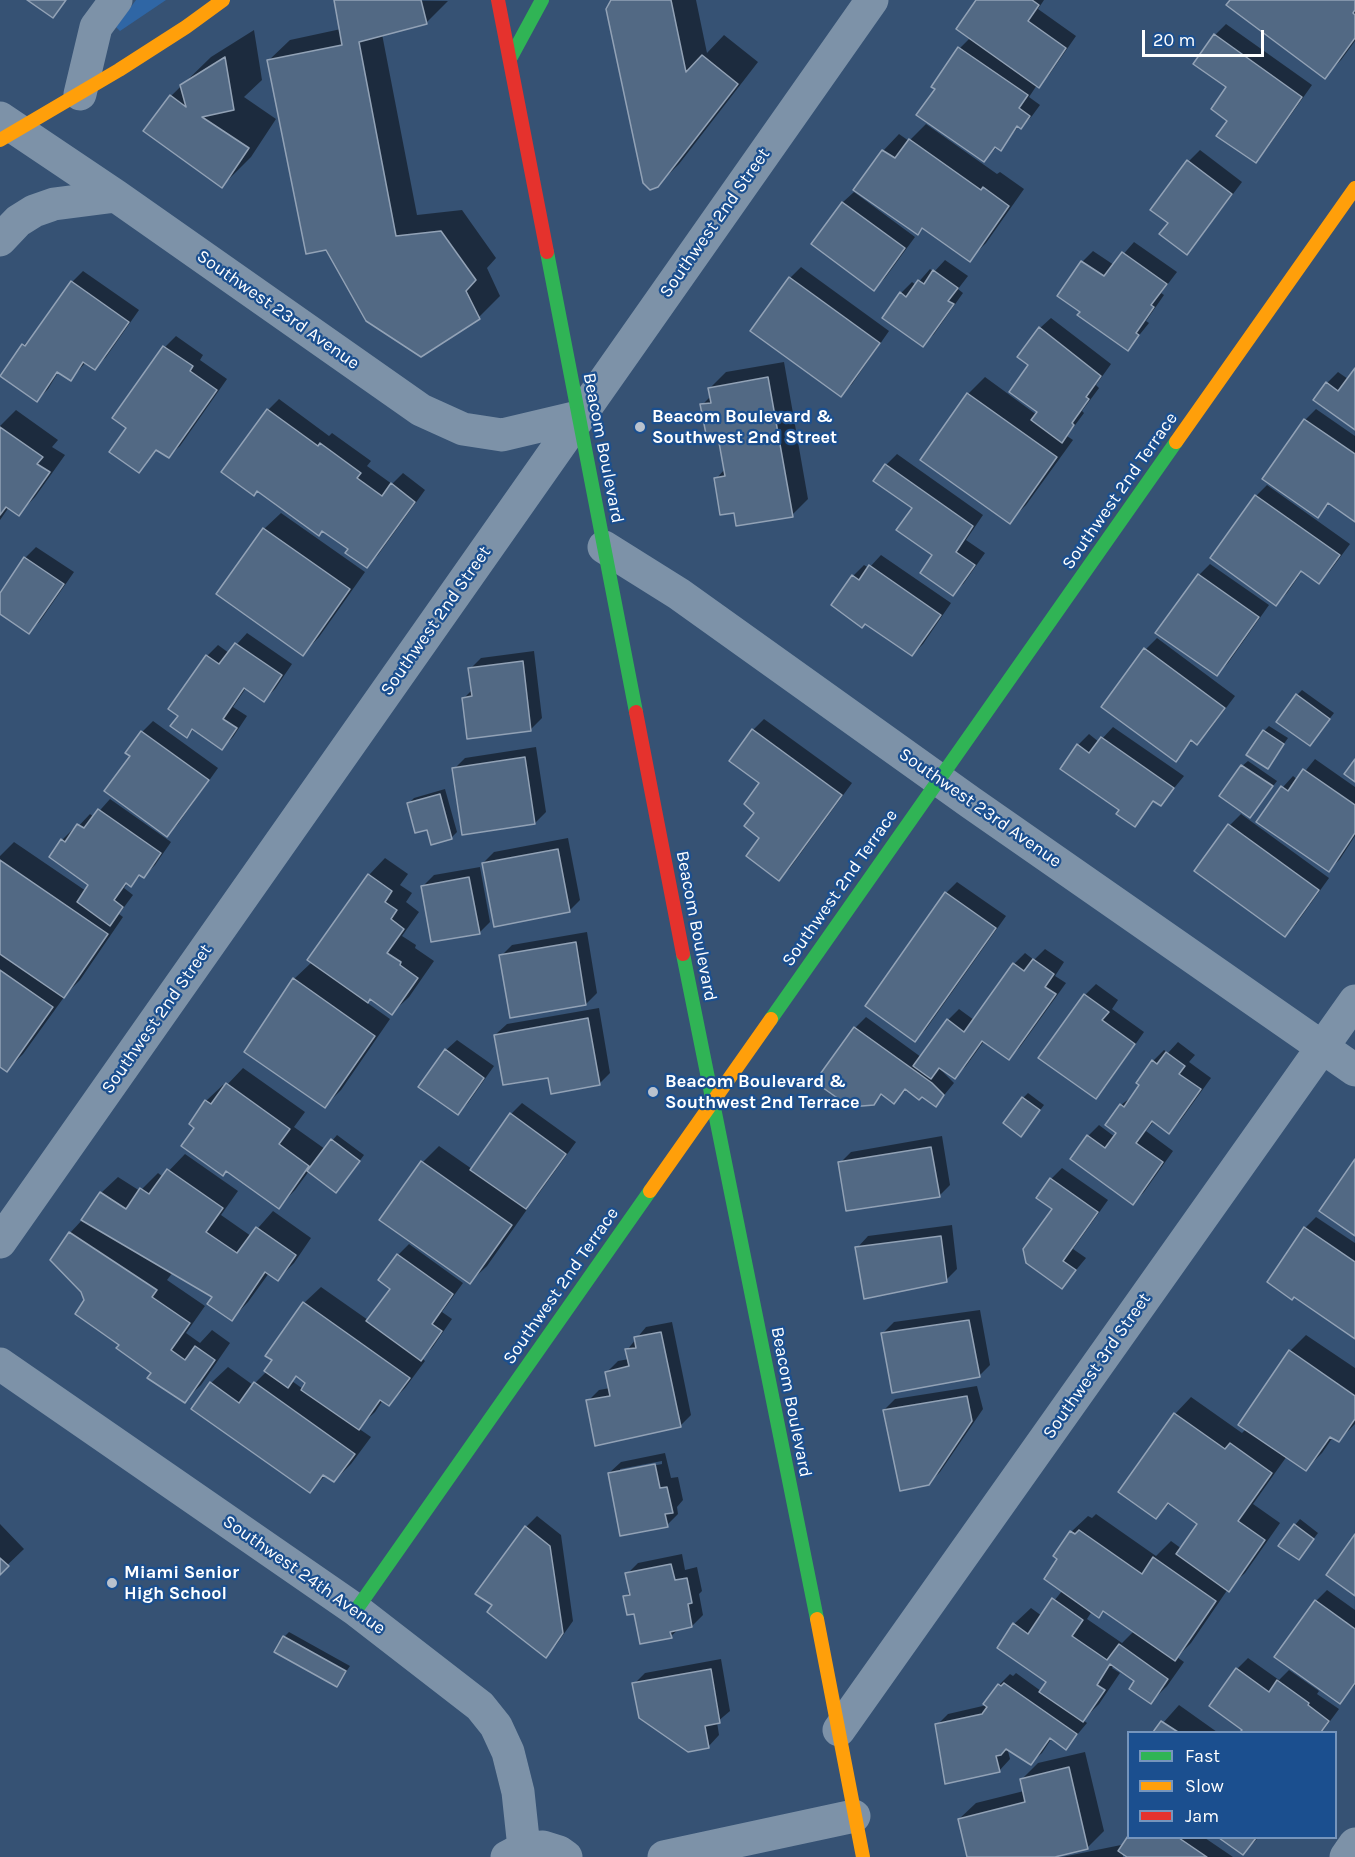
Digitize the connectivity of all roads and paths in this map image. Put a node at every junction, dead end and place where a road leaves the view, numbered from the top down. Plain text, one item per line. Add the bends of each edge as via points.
1 (116, 0) edge
2 (223, 0) edge
3 (498, 0) edge
4 (542, 0) edge
5 (872, 0) edge
6 (510, 59) junction
7 (81, 94) junction
8 (6, 129) edge
9 (1355, 188) edge
10 (116, 196) junction
11 (0, 240) edge
12 (578, 417) junction
13 (604, 546) junction
14 (938, 779) junction
15 (1355, 1001) edge
16 (1323, 1047) junction
17 (1355, 1070) edge
18 (712, 1103) junction
19 (0, 1242) edge
20 (0, 1364) edge
21 (356, 1610) junction
22 (839, 1730) junction
23 (854, 1816) junction
24 (1355, 1844) edge
25 (515, 1852) edge
26 (566, 1857) edge
27 (664, 1857) edge
28 (863, 1857) edge
29 (1346, 1857) edge

1 - 7 street via 96,27
2 - 7 main road
3 - 6 main road, Beacom Boulevard
4 - 6 main road
5 - 12 street, Southwest 2nd Street
6 - 12 main road, Beacom Boulevard
7 - 8 main road
8 - 10 street, Southwest 23rd Avenue
9 - 14 main road, Southwest 2nd Terrace
10 - 11 street via 54,204 34,211
10 - 12 street, Southwest 23rd Avenue via 421,410 463,429 502,435
12 - 13 main road, Beacom Boulevard
12 - 19 street, Southwest 2nd Street
13 - 14 street, Southwest 23rd Avenue via 679,594
13 - 18 main road, Beacom Boulevard
14 - 16 street, Southwest 23rd Avenue
14 - 18 main road, Southwest 2nd Terrace
15 - 16 street, Southwest 3rd Street
16 - 17 street, Southwest 23rd Avenue
16 - 22 street, Southwest 3rd Street
18 - 21 main road, Southwest 2nd Terrace
18 - 22 main road, Beacom Boulevard
20 - 21 street, Southwest 24th Avenue
21 - 25 street, Southwest 24th Avenue via 480,1706 496,1726 508,1752 518,1792
22 - 23 main road, Beacom Boulevard
23 - 27 street
23 - 28 main road, Beacom Boulevard
24 - 29 street
25 - 26 street via 543,1847

